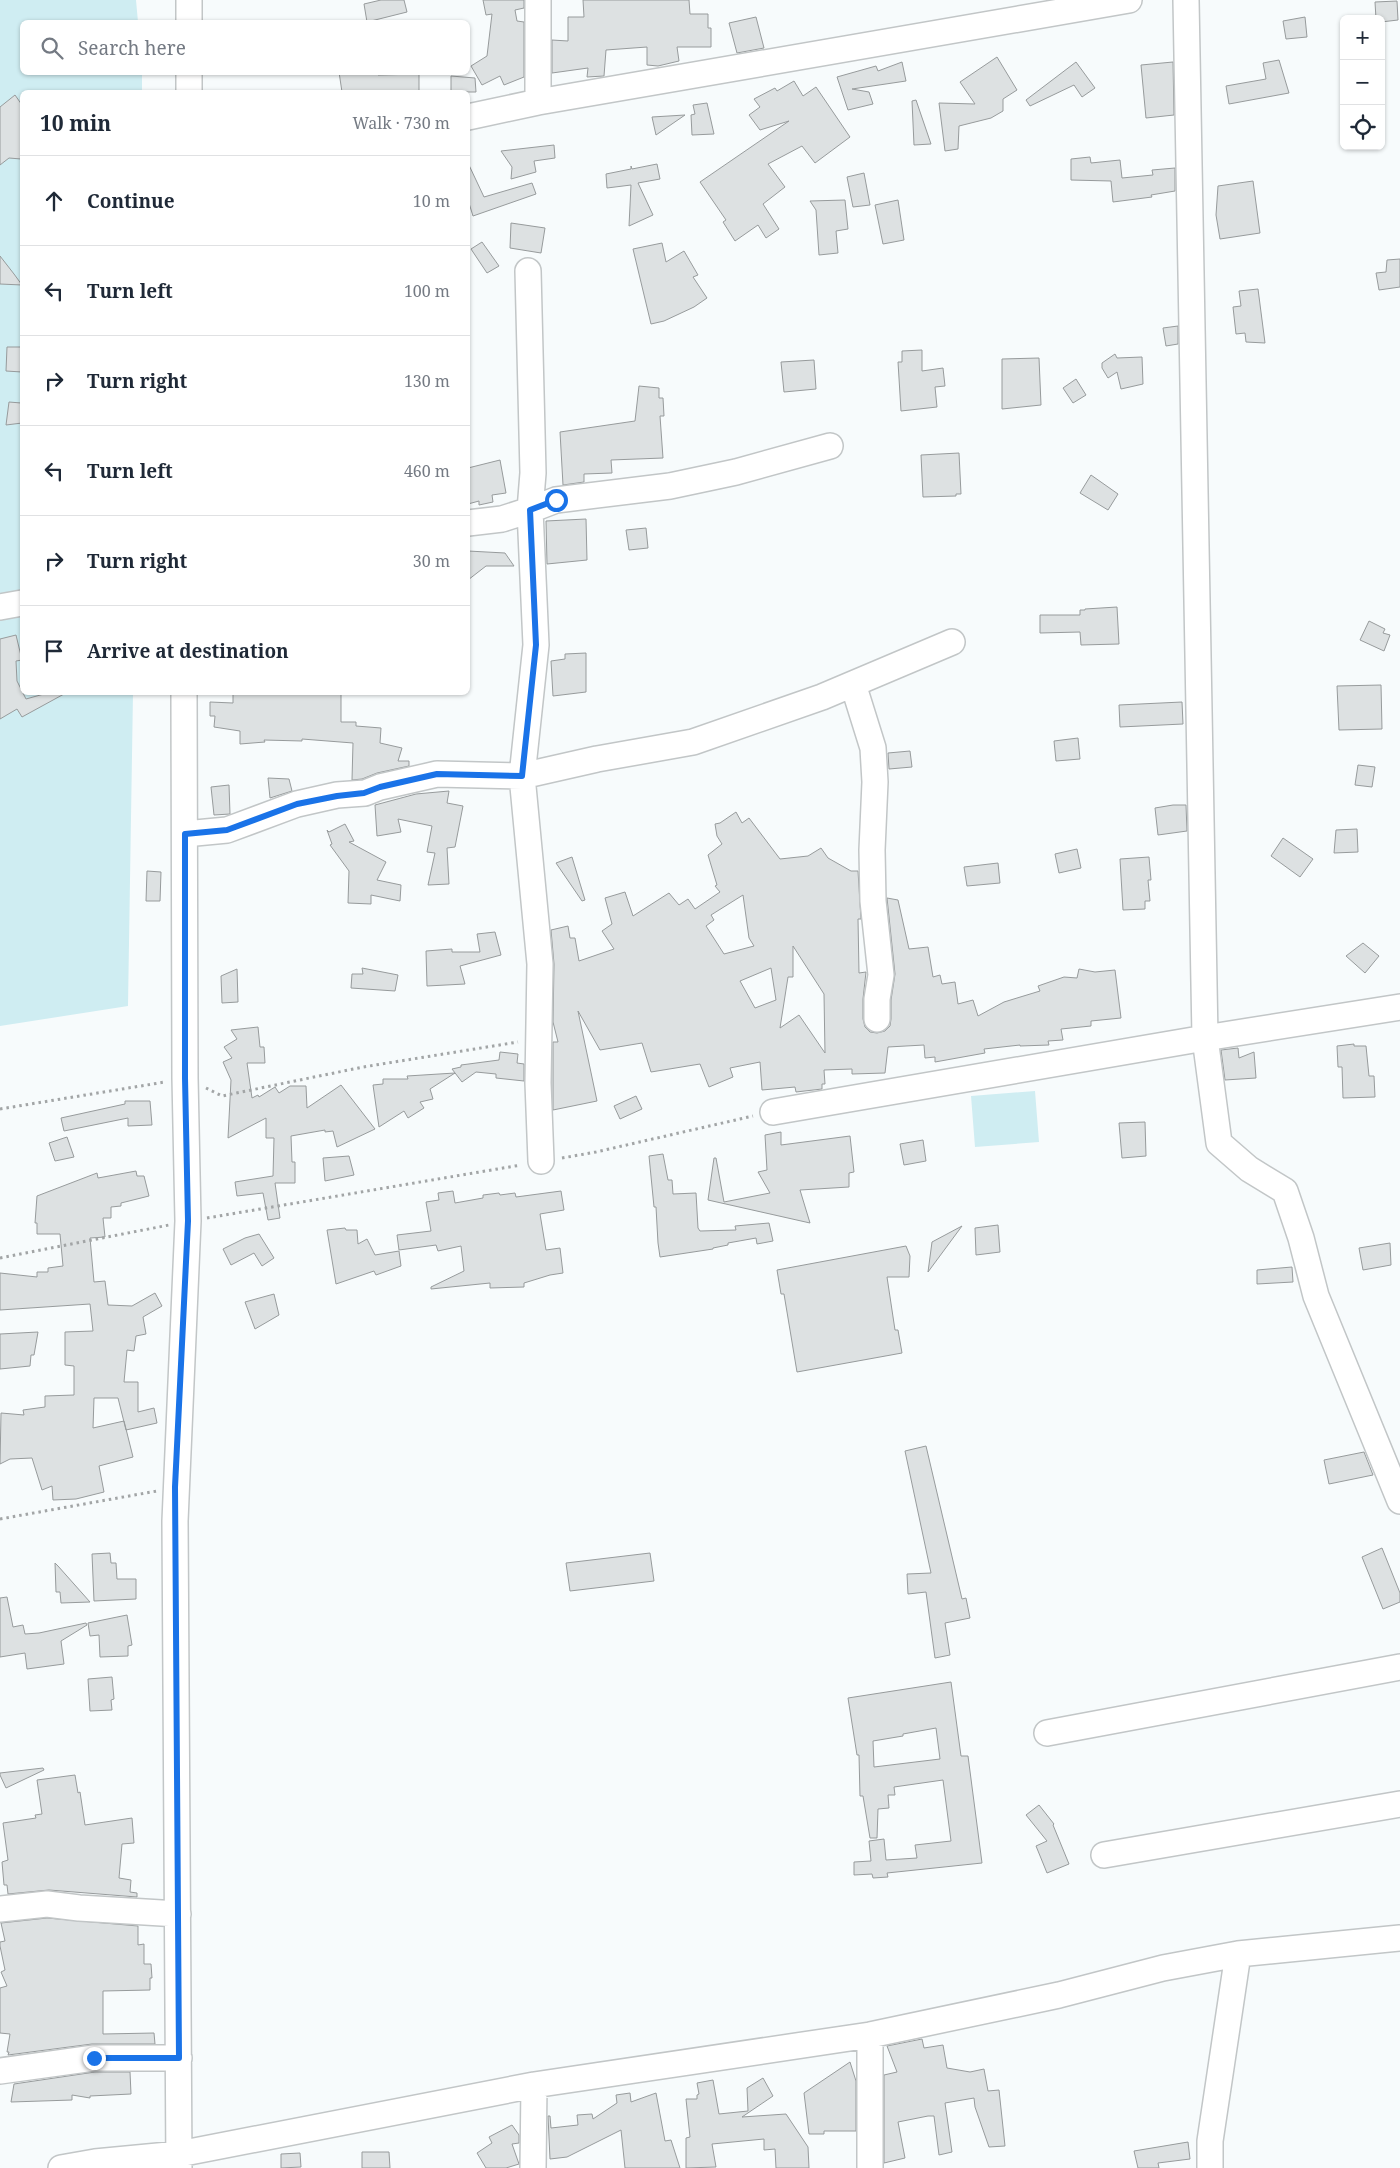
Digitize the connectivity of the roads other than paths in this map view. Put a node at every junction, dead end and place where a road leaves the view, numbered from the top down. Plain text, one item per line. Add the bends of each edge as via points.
1 (189, 0) edge
2 (538, 0) edge
3 (1129, 0) edge
4 (1186, 0) edge
5 (189, 20) edge
6 (189, 75) edge
7 (189, 90) edge
8 (538, 102) junction
9 (470, 117) edge
10 (528, 271) dead end
11 (830, 446) dead end
12 (530, 510) junction
13 (470, 523) edge
14 (20, 603) edge
15 (0, 606) edge
16 (952, 642) dead end
17 (853, 684) junction
18 (184, 695) edge
19 (522, 776) junction
20 (185, 834) junction
21 (1399, 1009) edge
22 (877, 1019) dead end
23 (1205, 1038) junction
24 (773, 1112) road end
25 (541, 1161) road end
26 (1400, 1501) edge
27 (1400, 1667) edge
28 (1047, 1733) dead end
29 (1400, 1804) edge
30 (1104, 1855) dead end
31 (0, 1909) edge
32 (178, 1914) junction
33 (1400, 1938) edge
34 (1238, 1954) junction
35 (870, 2035) junction
36 (179, 2058) junction
37 (0, 2071) edge
38 (534, 2085) junction
39 (179, 2161) edge
40 (61, 2168) edge
41 (533, 2168) edge
42 (870, 2168) edge
43 (1210, 2168) edge

1 - 5 street
2 - 8 street
3 - 8 street
4 - 23 street
6 - 7 street
8 - 9 street
10 - 12 street
11 - 12 street via 736,472 670,486 556,500
12 - 13 street via 502,519
12 - 19 street via 536,638
14 - 15 street
16 - 17 street
17 - 19 street via 693,742
17 - 22 street via 873,748 873,901 881,975
18 - 20 street
19 - 20 street via 437,774 364,793 297,804 227,830
19 - 25 street via 540,964
20 - 32 street via 188,1221 175,1487
21 - 23 street
23 - 24 street
23 - 26 street via 1218,1143 1249,1169 1285,1191 1316,1296
27 - 28 street
29 - 30 street
31 - 32 street via 47,1904
32 - 36 street
33 - 34 street
34 - 35 street
34 - 43 street via 1210,2141
35 - 38 street
35 - 42 street
36 - 37 street via 94,2058
36 - 39 street
38 - 39 street
38 - 41 street
39 - 40 street via 95,2162

